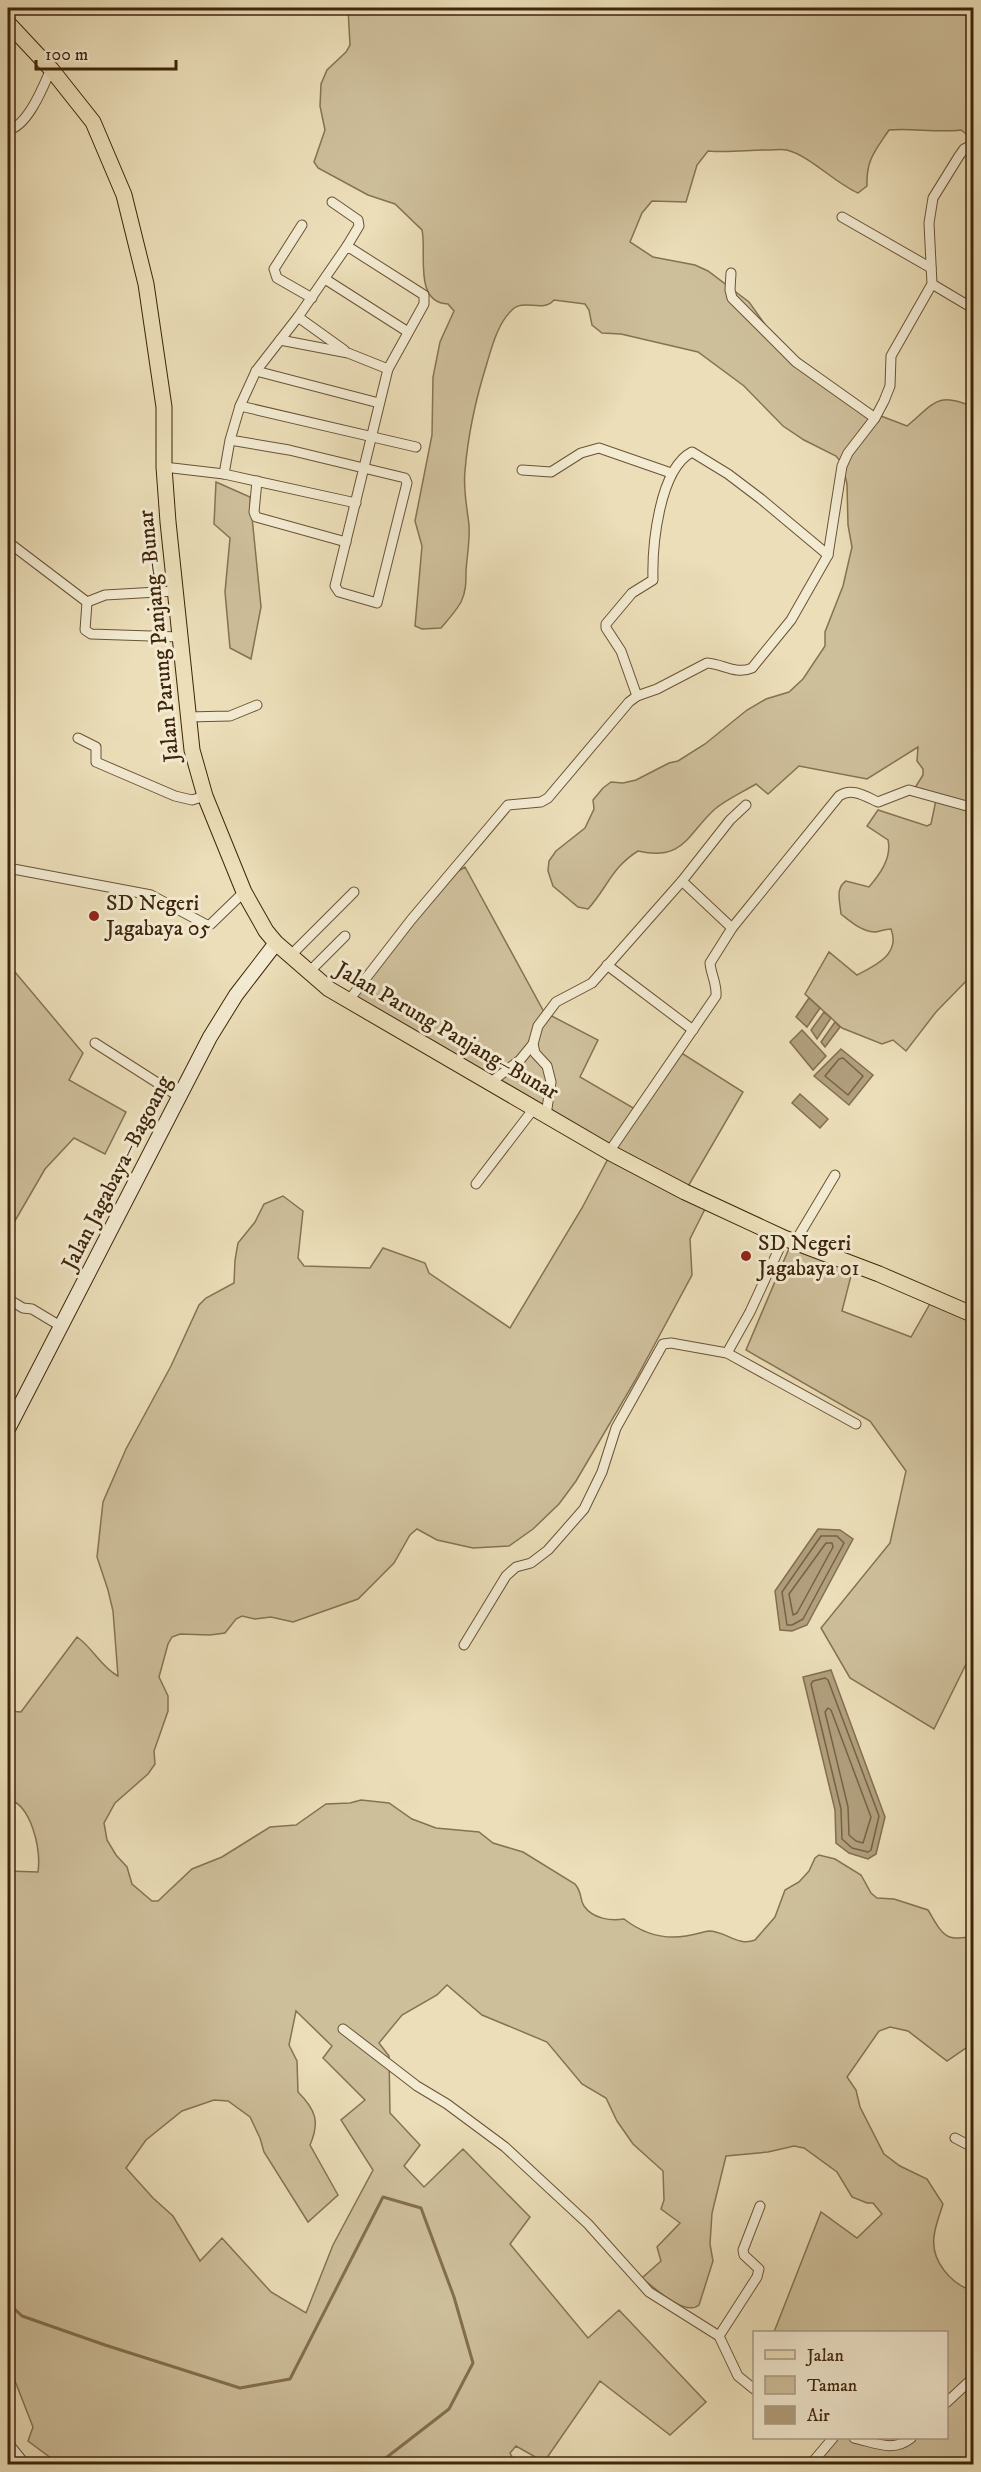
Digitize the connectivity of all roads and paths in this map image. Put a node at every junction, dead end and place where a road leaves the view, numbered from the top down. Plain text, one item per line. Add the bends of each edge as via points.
1 (8, 23) edge
2 (51, 69) junction
3 (8, 130) edge
4 (974, 144) edge
5 (332, 202) dead end
6 (842, 217) dead end
7 (302, 225) dead end
8 (346, 246) junction
9 (931, 268) junction
10 (731, 273) dead end
11 (325, 279) junction
12 (932, 284) junction
13 (312, 298) junction
14 (974, 309) edge
15 (298, 317) junction
16 (408, 332) junction
17 (280, 340) junction
18 (348, 353) junction
19 (388, 369) junction
20 (256, 371) junction
21 (379, 403) junction
22 (240, 406) junction
23 (875, 418) junction
24 (372, 436) junction
25 (230, 440) junction
26 (416, 447) dead end
27 (164, 467) junction
28 (364, 467) junction
29 (522, 470) dead end
30 (224, 474) junction
31 (671, 474) junction
32 (257, 481) junction
33 (356, 503) junction
34 (8, 542) edge
35 (346, 542) junction
36 (828, 555) junction
37 (175, 591) junction
38 (87, 602) junction
39 (180, 638) junction
40 (637, 696) junction
41 (256, 705) dead end
42 (187, 717) junction
43 (78, 738) dead end
44 (205, 796) junction
45 (747, 805) dead end
46 (974, 808) edge
47 (8, 872) edge
48 (681, 881) junction
49 (244, 892) junction
50 (354, 892) dead end
51 (732, 928) junction
52 (345, 936) dead end
53 (276, 943) junction
54 (290, 956) junction
55 (607, 966) junction
56 (308, 973) junction
57 (349, 1000) junction
58 (693, 1030) junction
59 (95, 1043) dead end
60 (533, 1044) junction
61 (491, 1083) junction
62 (178, 1096) junction
63 (540, 1111) junction
64 (609, 1152) junction
65 (835, 1175) dead end
66 (476, 1184) dead end
67 (790, 1240) junction
68 (8, 1299) edge
69 (974, 1315) edge
70 (62, 1327) junction
71 (727, 1353) junction
72 (856, 1424) dead end
73 (8, 1429) edge
74 (464, 1645) dead end
75 (343, 2029) dead end
76 (955, 2138) dead end
77 (974, 2148) edge
78 (760, 2206) dead end
79 (719, 2336) junction
80 (974, 2377) edge
81 (753, 2388) edge
82 (948, 2401) edge
83 (827, 2439) edge
84 (858, 2439) edge
85 (909, 2439) edge
86 (8, 2443) edge
87 (25, 2464) edge
88 (811, 2464) edge

1 - 2 main road, Jalan Parung Panjang–Bunar
2 - 3 street via 19,126
2 - 27 main road, Jalan Parung Panjang–Bunar via 93,122 124,195 154,333 164,407
4 - 9 street via 964,149 933,198 929,223
5 - 8 street via 358,220 359,226
6 - 9 street
7 - 13 street via 274,269 277,278
8 - 11 street
8 - 16 street via 424,295 424,304
9 - 12 street
10 - 23 street via 732,298 773,341 815,377
11 - 13 street
11 - 16 street
12 - 14 street
12 - 23 street via 891,356 890,386
13 - 15 street
15 - 17 street
15 - 18 street
16 - 19 street
17 - 18 street
17 - 20 street
18 - 19 street
19 - 21 street
20 - 21 street
20 - 22 street
21 - 24 street
22 - 24 street
22 - 25 street
23 - 36 street via 842,466
24 - 26 street
24 - 28 street
25 - 28 street
25 - 30 street
27 - 30 street
27 - 37 main road, Jalan Parung Panjang–Bunar
28 - 33 street
28 - 35 street via 401,476 407,483 376,604 336,590
29 - 31 street via 551,472 581,453 599,448
30 - 32 street
31 - 36 street via 684,456 692,452 728,474
31 - 40 street via 652,561 653,580 632,593 606,624 621,651
32 - 33 street
32 - 35 street via 256,517
33 - 35 street
34 - 38 street
36 - 40 street via 791,620 753,668 745,672 707,663
37 - 38 street via 105,595
37 - 39 main road, Jalan Parung Panjang–Bunar
38 - 39 street via 85,630 91,634
39 - 42 main road, Jalan Parung Panjang–Bunar
40 - 57 street via 548,798 508,805 502,811
41 - 42 street via 230,716
42 - 44 main road, Jalan Parung Panjang–Bunar
43 - 44 street via 96,747 96,762 176,796 192,800
44 - 49 main road, Jalan Parung Panjang–Bunar
45 - 48 street via 730,820
46 - 51 street via 915,790 878,802 845,791
47 - 49 street via 151,895 207,925
48 - 51 street
48 - 55 street
49 - 53 main road, Jalan Parung Panjang–Bunar
50 - 54 street
51 - 58 street via 710,963 716,996
52 - 56 street
53 - 54 main road, Jalan Parung Panjang–Bunar
53 - 62 street, Jalan Jagabaya–Bagoang via 236,994
54 - 56 main road, Jalan Parung Panjang–Bunar
55 - 58 street
55 - 60 street via 592,983 556,1002 538,1026
56 - 57 main road, Jalan Parung Panjang–Bunar
57 - 61 main road, Jalan Parung Panjang–Bunar
58 - 64 street
59 - 62 street
60 - 61 street
60 - 63 street via 551,1082
61 - 63 main road, Jalan Parung Panjang–Bunar
62 - 70 street, Jalan Jagabaya–Bagoang
63 - 64 main road, Jalan Parung Panjang–Bunar
63 - 66 street
64 - 67 main road, Jalan Parung Panjang–Bunar
65 - 67 street
67 - 69 main road, Jalan Parung Panjang–Bunar
67 - 71 street
68 - 70 street
70 - 73 street, Jalan Jagabaya–Bagoang
71 - 72 street
71 - 74 street via 663,1344 616,1428 602,1472 584,1509 548,1550 506,1576
75 - 79 street via 505,2147 588,2224 649,2292
76 - 77 street
78 - 79 street via 743,2250 759,2269 757,2277
79 - 81 street via 738,2376
80 - 82 street
83 - 88 street
84 - 85 street via 887,2447
86 - 87 street

